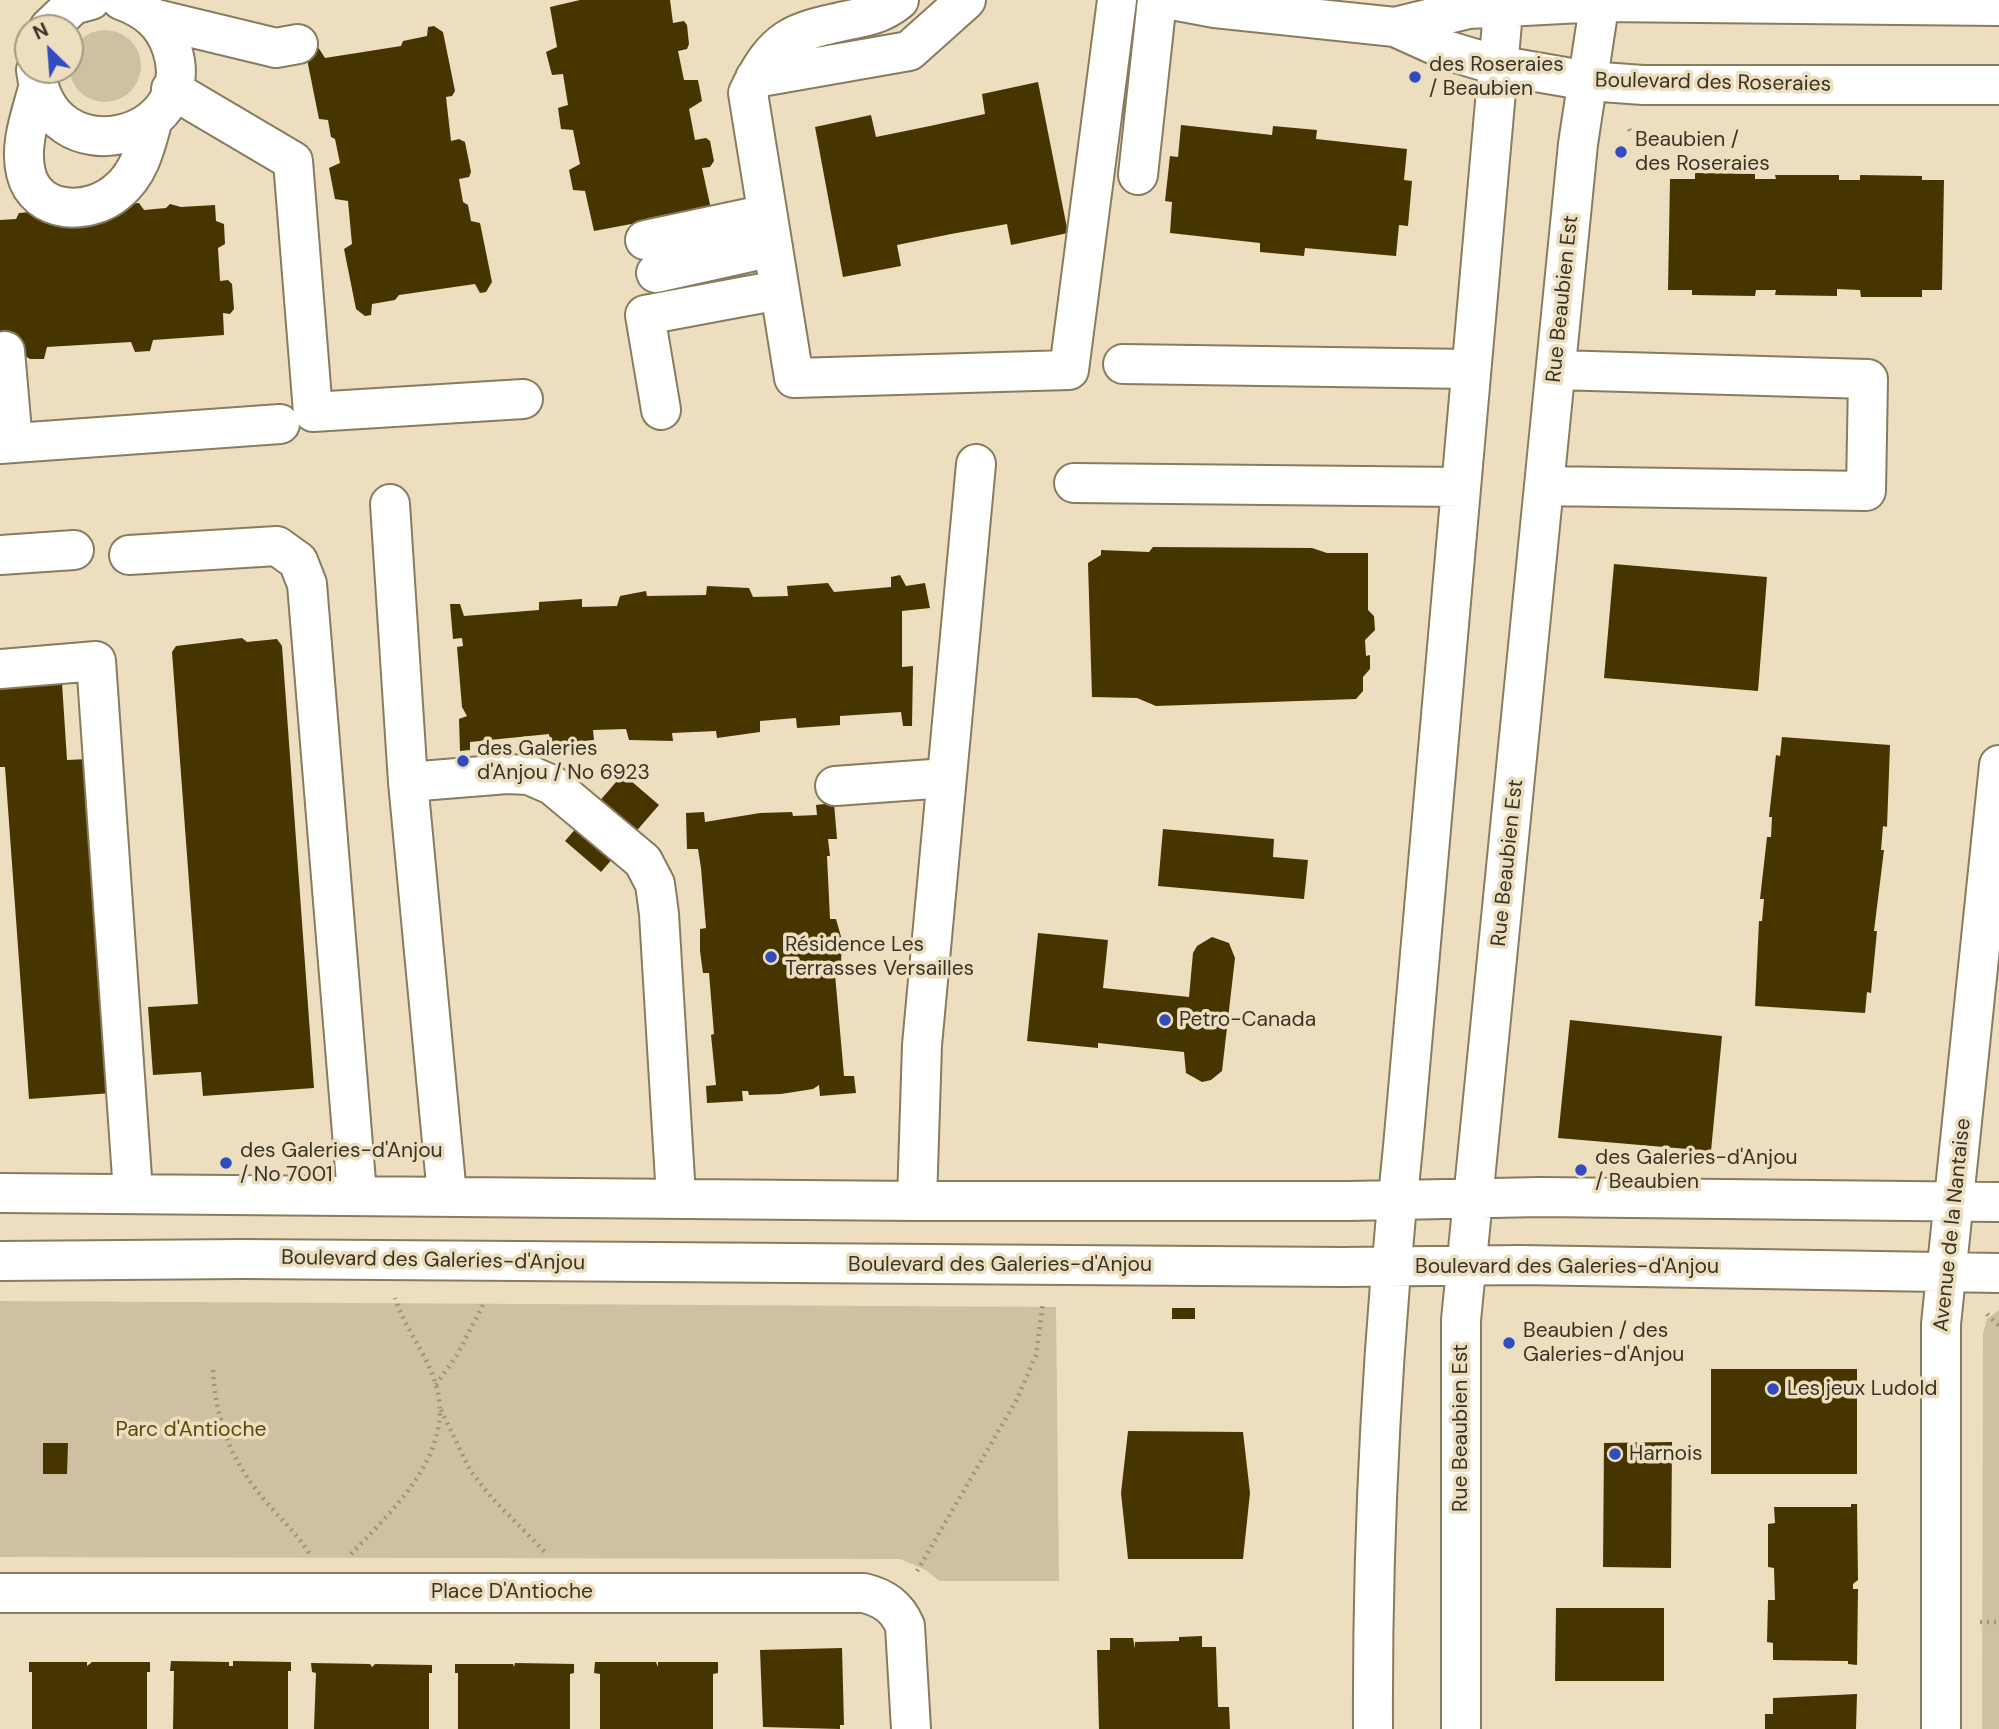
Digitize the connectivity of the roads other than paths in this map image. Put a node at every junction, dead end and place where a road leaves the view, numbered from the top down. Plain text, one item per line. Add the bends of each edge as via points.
1 (34, 0) edge
2 (121, 0) edge
3 (899, 0) edge
4 (966, 0) edge
5 (1117, 0) edge
6 (1157, 0) edge
7 (1172, 0) edge
8 (1600, 1) edge
9 (1503, 3) edge
10 (1999, 6) edge
11 (71, 11) edge
12 (156, 19) junction
13 (1395, 27) junction
14 (298, 44) dead end
15 (1496, 65) junction
16 (755, 78) junction
17 (1588, 81) junction
18 (36, 84) edge
19 (39, 84) edge
20 (1999, 85) edge
21 (162, 104) junction
22 (1138, 176) dead end
23 (770, 230) junction
24 (651, 256) dead end
25 (779, 290) junction
26 (5, 351) dead end
27 (1123, 364) dead end
28 (1470, 369) junction
29 (1556, 370) junction
30 (523, 400) dead end
31 (661, 410) dead end
32 (280, 424) dead end
33 (6, 443) edge
34 (976, 464) dead end
35 (1073, 483) dead end
36 (1545, 486) junction
37 (1460, 487) junction
38 (390, 505) dead end
39 (74, 550) dead end
40 (0, 555) edge
41 (129, 555) dead end
42 (0, 669) edge
43 (1999, 768) edge
44 (946, 778) junction
45 (408, 782) junction
46 (835, 786) dead end
47 (133, 1192) junction
48 (0, 1193) edge
49 (357, 1194) junction
50 (447, 1195) junction
51 (676, 1197) junction
52 (1475, 1199) junction
53 (917, 1200) junction
54 (1397, 1200) junction
55 (1953, 1202) junction
56 (1999, 1202) edge
57 (0, 1261) edge
58 (1468, 1265) junction
59 (1390, 1267) junction
60 (1944, 1272) junction
61 (1999, 1273) edge
62 (0, 1593) edge
63 (911, 1729) edge
64 (1373, 1729) edge
65 (1461, 1729) edge
66 (1941, 1729) edge

1 - 11 street
2 - 12 street
3 - 16 street via 885,12 800,31 776,47
4 - 16 street via 909,51
5 - 25 street via 1069,370 794,378
6 - 22 street
7 - 13 street, Boulevard des Roseraies
8 - 9 street, Boulevard des Roseraies
8 - 10 street, Boulevard des Roseraies
8 - 17 street, Rue Beaubien Est
9 - 13 street, Boulevard des Roseraies
9 - 15 street
12 - 14 street via 276,48
12 - 21 street via 175,59
13 - 15 street, Boulevard des Roseraies via 1446,50
15 - 17 street, Boulevard des Roseraies
15 - 28 street
16 - 23 street via 748,93
17 - 20 street, Boulevard des Roseraies
17 - 29 street, Rue Beaubien Est
18 - 21 street via 25,136 26,172 42,201 57,207 103,202 120,191 144,155
19 - 21 street via 48,109 65,126 87,135 135,132
21 - 30 street via 293,161 313,412
23 - 24 street
23 - 25 street
25 - 31 street via 645,315
26 - 33 street
27 - 28 street
28 - 37 street
29 - 36 street, Rue Beaubien Est
29 - 36 street via 1868,379 1866,491
32 - 33 street
34 - 44 street
35 - 37 street
36 - 52 street, Rue Beaubien Est
37 - 54 street
38 - 45 street
39 - 40 street
41 - 49 street via 276,546 298,561 307,584
42 - 47 street via 96,661
43 - 55 street, Avenue de la Nantaise
44 - 46 street
44 - 53 street via 922,1045
45 - 50 street
45 - 51 street via 529,775 552,785 643,861 655,884 659,914
47 - 48 street
47 - 49 street
49 - 50 street
50 - 51 street
51 - 53 street
52 - 54 street
52 - 55 street
52 - 58 street, Rue Beaubien Est
53 - 54 street
54 - 59 street
55 - 56 street
55 - 60 street, Avenue de la Nantaise
57 - 59 street, Boulevard des Galeries-d'Anjou
58 - 59 street, Boulevard des Galeries-d'Anjou
58 - 60 street, Boulevard des Galeries-d'Anjou
58 - 65 street, Rue Beaubien Est via 1461,1320
59 - 64 street via 1375,1497
60 - 61 street, Boulevard des Galeries-d'Anjou
60 - 66 street, Avenue de la Nantaise
62 - 63 street, Place D'Antioche via 864,1593 888,1603 905,1626

